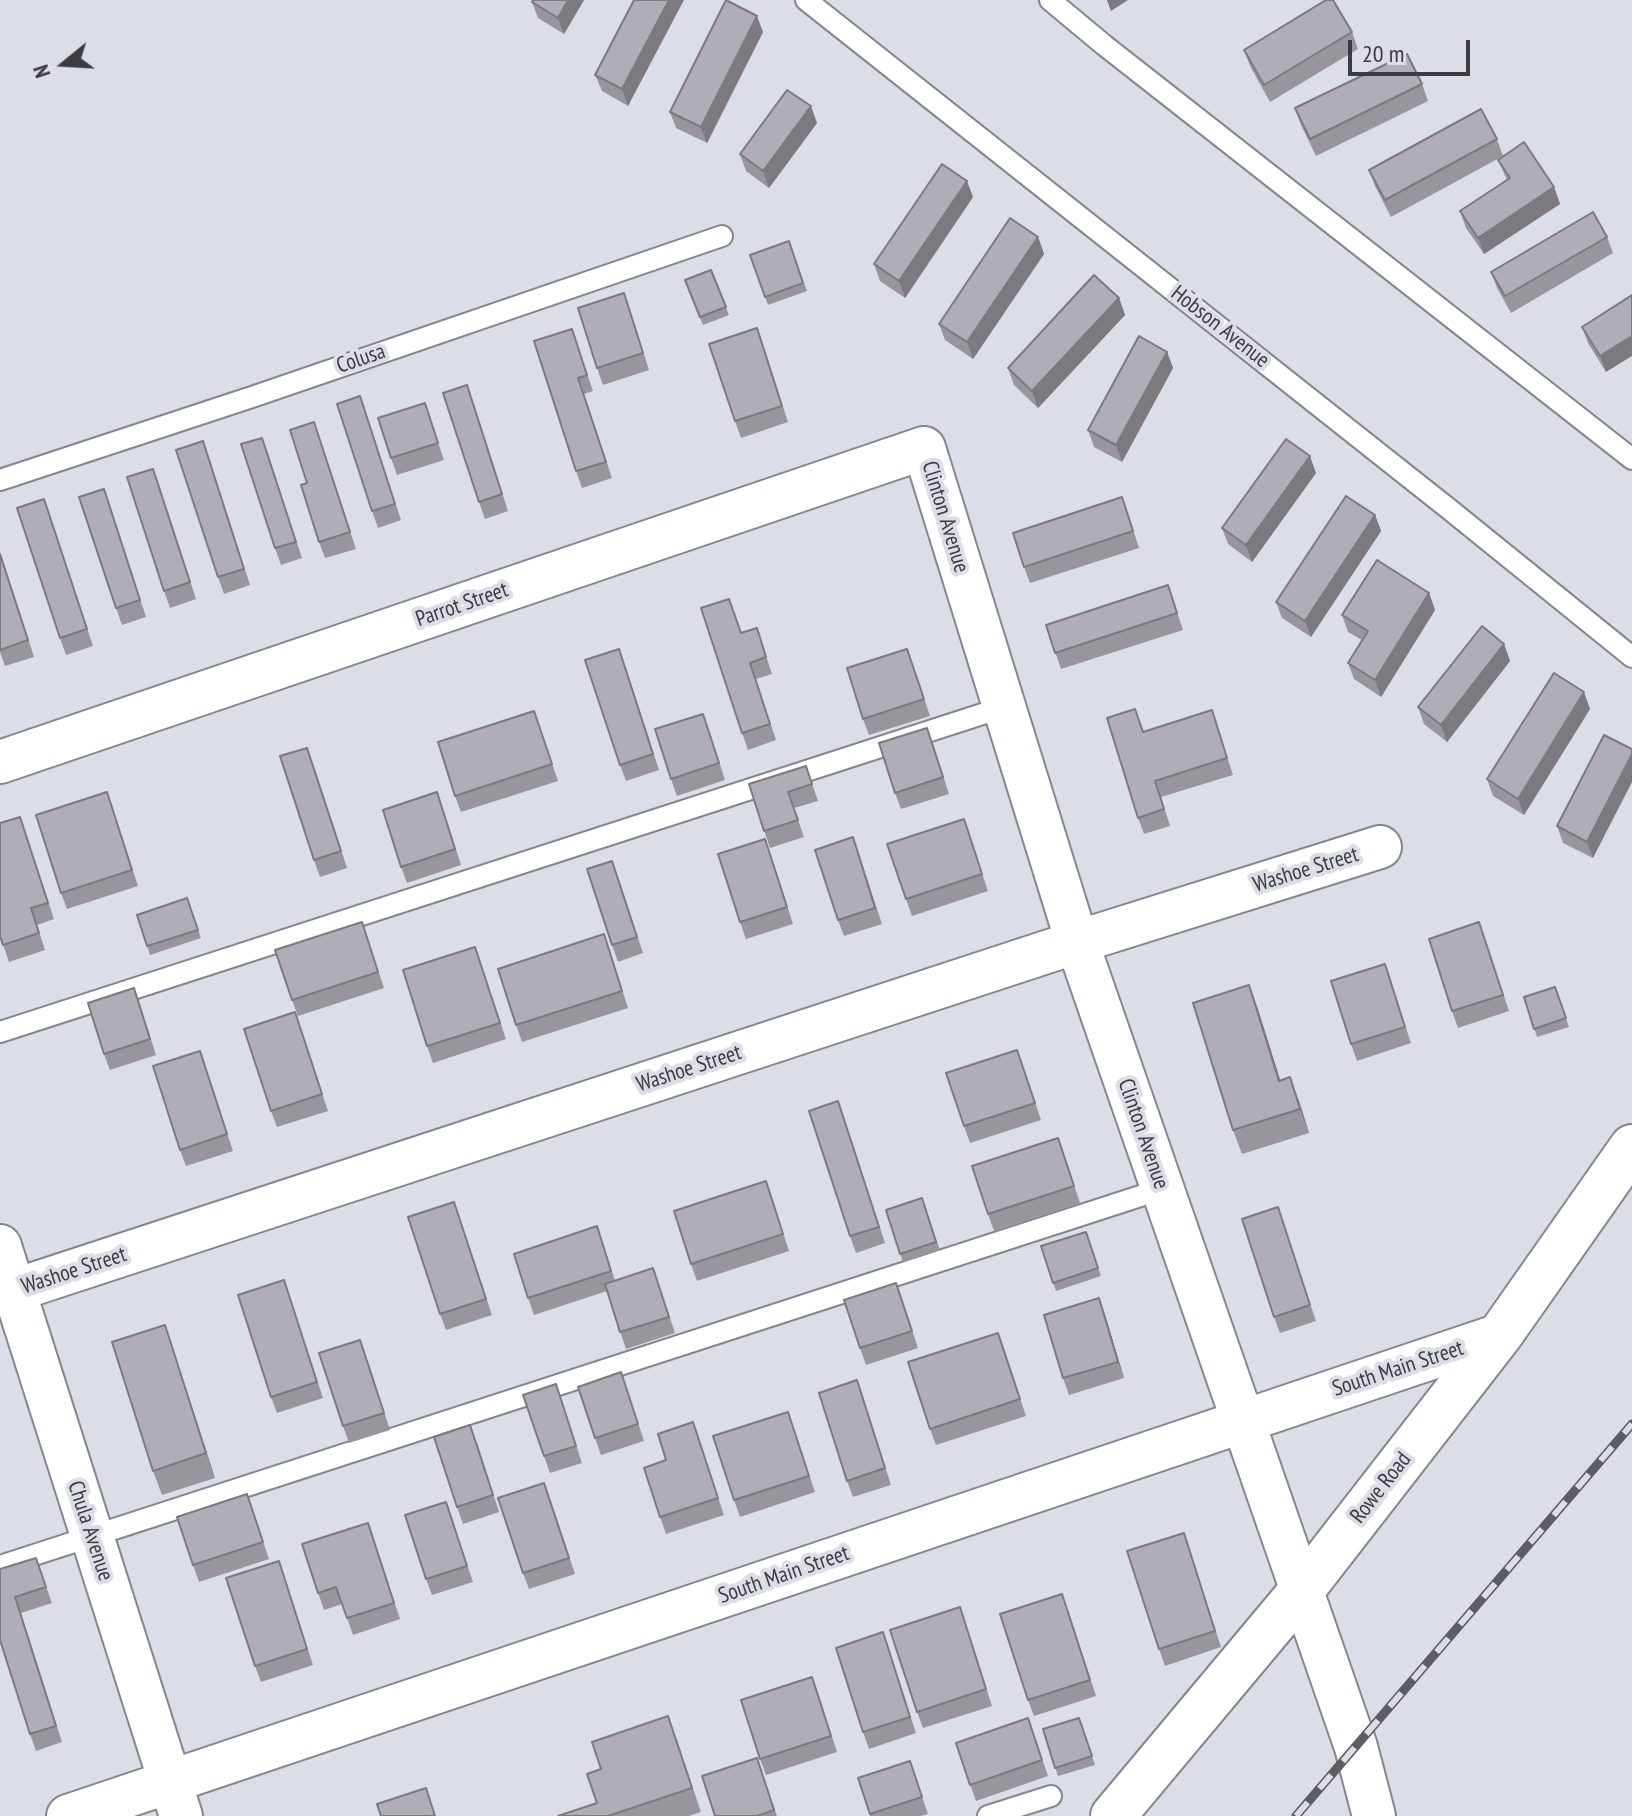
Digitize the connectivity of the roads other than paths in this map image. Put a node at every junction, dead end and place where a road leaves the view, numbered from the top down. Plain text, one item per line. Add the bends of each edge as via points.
1 (806, 0) edge
2 (1050, 0) edge
3 (722, 236) dead end
4 (924, 448) joint
5 (1632, 459) edge
6 (0, 480) edge
7 (1632, 657) edge
8 (1004, 707) junction
9 (0, 762) edge
10 (1380, 847) dead end
11 (1077, 942) junction
12 (0, 1032) edge
13 (1632, 1147) edge
14 (1162, 1189) junction
15 (0, 1246) edge
16 (7, 1293) edge
17 (1500, 1335) junction
18 (1242, 1421) junction
19 (92, 1537) junction
20 (0, 1566) edge
21 (1302, 1590) junction
22 (1051, 1796) dead end
23 (176, 1799) edge
24 (68, 1816) edge
25 (988, 1816) edge
26 (1113, 1816) edge
27 (1374, 1816) edge

1 - 7 lane, Hobson Avenue
2 - 5 lane
3 - 6 lane, Colusa
4 - 8 street, Clinton Avenue
4 - 9 street, Parrot Street
8 - 11 street, Clinton Avenue
8 - 12 lane
10 - 11 street, Washoe Street
11 - 14 street, Clinton Avenue
11 - 16 street, Washoe Street
13 - 17 main road, Rowe Road
14 - 18 street, Clinton Avenue
14 - 19 lane
15 - 16 street, Chula Avenue
16 - 19 street, Chula Avenue
17 - 18 street, South Main Street
17 - 21 main road, Rowe Road
18 - 21 street, Clinton Avenue
18 - 23 street, South Main Street
19 - 20 lane
19 - 23 street, Chula Avenue
21 - 26 main road, Rowe Road
21 - 27 street, Clinton Avenue
22 - 25 lane
23 - 24 street, South Main Street

